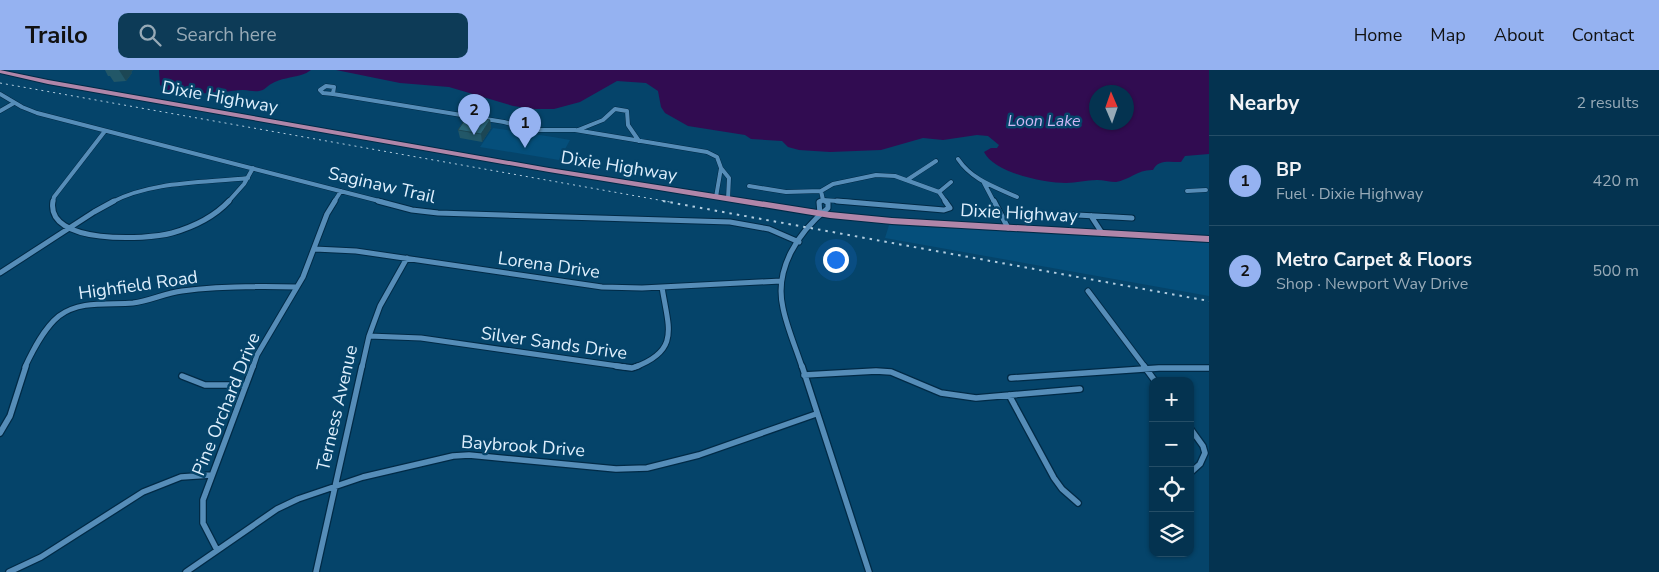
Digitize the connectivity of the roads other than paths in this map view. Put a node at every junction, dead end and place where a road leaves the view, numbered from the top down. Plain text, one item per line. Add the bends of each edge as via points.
1 (0, 72) edge
2 (0, 94) edge
3 (333, 94) dead end
4 (14, 103) junction
5 (0, 111) edge
6 (575, 130) junction
7 (105, 131) junction
8 (639, 141) junction
9 (958, 159) dead end
10 (936, 161) dead end
11 (253, 168) junction
12 (722, 168) junction
13 (248, 178) junction
14 (907, 180) junction
15 (951, 182) dead end
16 (983, 182) junction
17 (749, 186) dead end
18 (341, 191) junction
19 (821, 191) junction
20 (1187, 191) dead end
21 (1208, 191) edge
22 (939, 192) junction
23 (716, 197) junction
24 (1017, 197) dead end
25 (728, 200) junction
26 (823, 200) junction
27 (820, 214) junction
28 (1059, 214) dead end
29 (1091, 216) junction
30 (1132, 218) dead end
31 (70, 228) junction
32 (1008, 228) junction
33 (1102, 233) junction
34 (1209, 239) edge
35 (799, 242) junction
36 (315, 249) junction
37 (407, 258) junction
38 (0, 273) edge
39 (781, 281) junction
40 (297, 287) junction
41 (662, 287) junction
42 (1088, 291) dead end
43 (369, 336) junction
44 (1209, 368) edge
45 (1147, 370) junction
46 (804, 375) junction
47 (182, 376) dead end
48 (1152, 377) edge
49 (1011, 378) dead end
50 (246, 385) junction
51 (1080, 389) dead end
52 (1009, 395) junction
53 (816, 414) junction
54 (0, 433) edge
55 (1194, 434) edge
56 (1194, 469) edge
57 (211, 474) junction
58 (335, 484) junction
59 (1078, 503) dead end
60 (217, 550) junction
61 (9, 572) edge
62 (186, 572) edge
63 (316, 572) edge
64 (869, 572) edge

1 - 23 main road, Dixie Highway
2 - 4 street, Saginaw Trail
3 - 6 street via 504,122 534,130
4 - 5 street
4 - 7 street, Saginaw Trail via 37,113
6 - 8 street
6 - 8 street via 603,120 615,109 622,109 627,111 628,125
7 - 11 street, Saginaw Trail
7 - 31 street via 54,197 52,209 57,219
8 - 12 street via 708,152 717,157
9 - 16 street via 966,172
10 - 14 street
11 - 13 street
11 - 18 street, Saginaw Trail
12 - 23 street
12 - 25 street via 730,178
13 - 31 street via 139,190 113,201
13 - 31 street via 219,210 192,226 165,234 103,237
14 - 19 street via 876,175 833,184
14 - 22 street
15 - 22 street
16 - 24 street
16 - 32 street
17 - 19 street via 786,192
18 - 35 street, Saginaw Trail via 424,212 742,224 769,229
18 - 36 street, Pine Orchard Drive via 327,214
19 - 26 street
20 - 21 street
22 - 26 street via 949,209
23 - 25 main road, Dixie Highway
25 - 27 main road, Dixie Highway
26 - 27 street via 819,202
26 - 27 street via 828,203 828,208
27 - 32 main road, Dixie Highway via 892,222
27 - 35 street
28 - 29 street
29 - 30 street
29 - 33 street
31 - 38 street
32 - 33 main road, Dixie Highway
33 - 34 main road, Dixie Highway
35 - 39 street via 788,258
36 - 37 street, Lorena Drive
36 - 40 street, Pine Orchard Drive
37 - 41 street, Lorena Drive via 602,286
37 - 43 street, Terness Avenue via 380,306
39 - 41 street, Lorena Drive
39 - 46 street via 783,308
40 - 50 street, Pine Orchard Drive via 257,355
40 - 54 street, Highfield Road via 184,291 135,303 70,310 52,323 24,370 15,406
41 - 43 street, Silver Sands Drive via 669,338 667,348 645,365 632,368 421,338
42 - 45 street
43 - 58 street, Terness Avenue
44 - 45 street
45 - 48 street
45 - 49 street
46 - 52 street via 891,372 956,396
46 - 53 street
47 - 50 street via 204,385
50 - 57 street, Pine Orchard Drive
51 - 52 street
52 - 59 street via 1054,478
53 - 58 street, Baybrook Drive via 647,468 616,469 469,454
53 - 64 street
55 - 56 street via 1205,453
57 - 60 street, Pine Orchard Drive via 203,500 203,523
57 - 61 street via 181,478 143,492 41,557
58 - 60 street, Baybrook Drive via 277,508
58 - 63 street, Terness Avenue
60 - 62 street, Baybrook Drive

